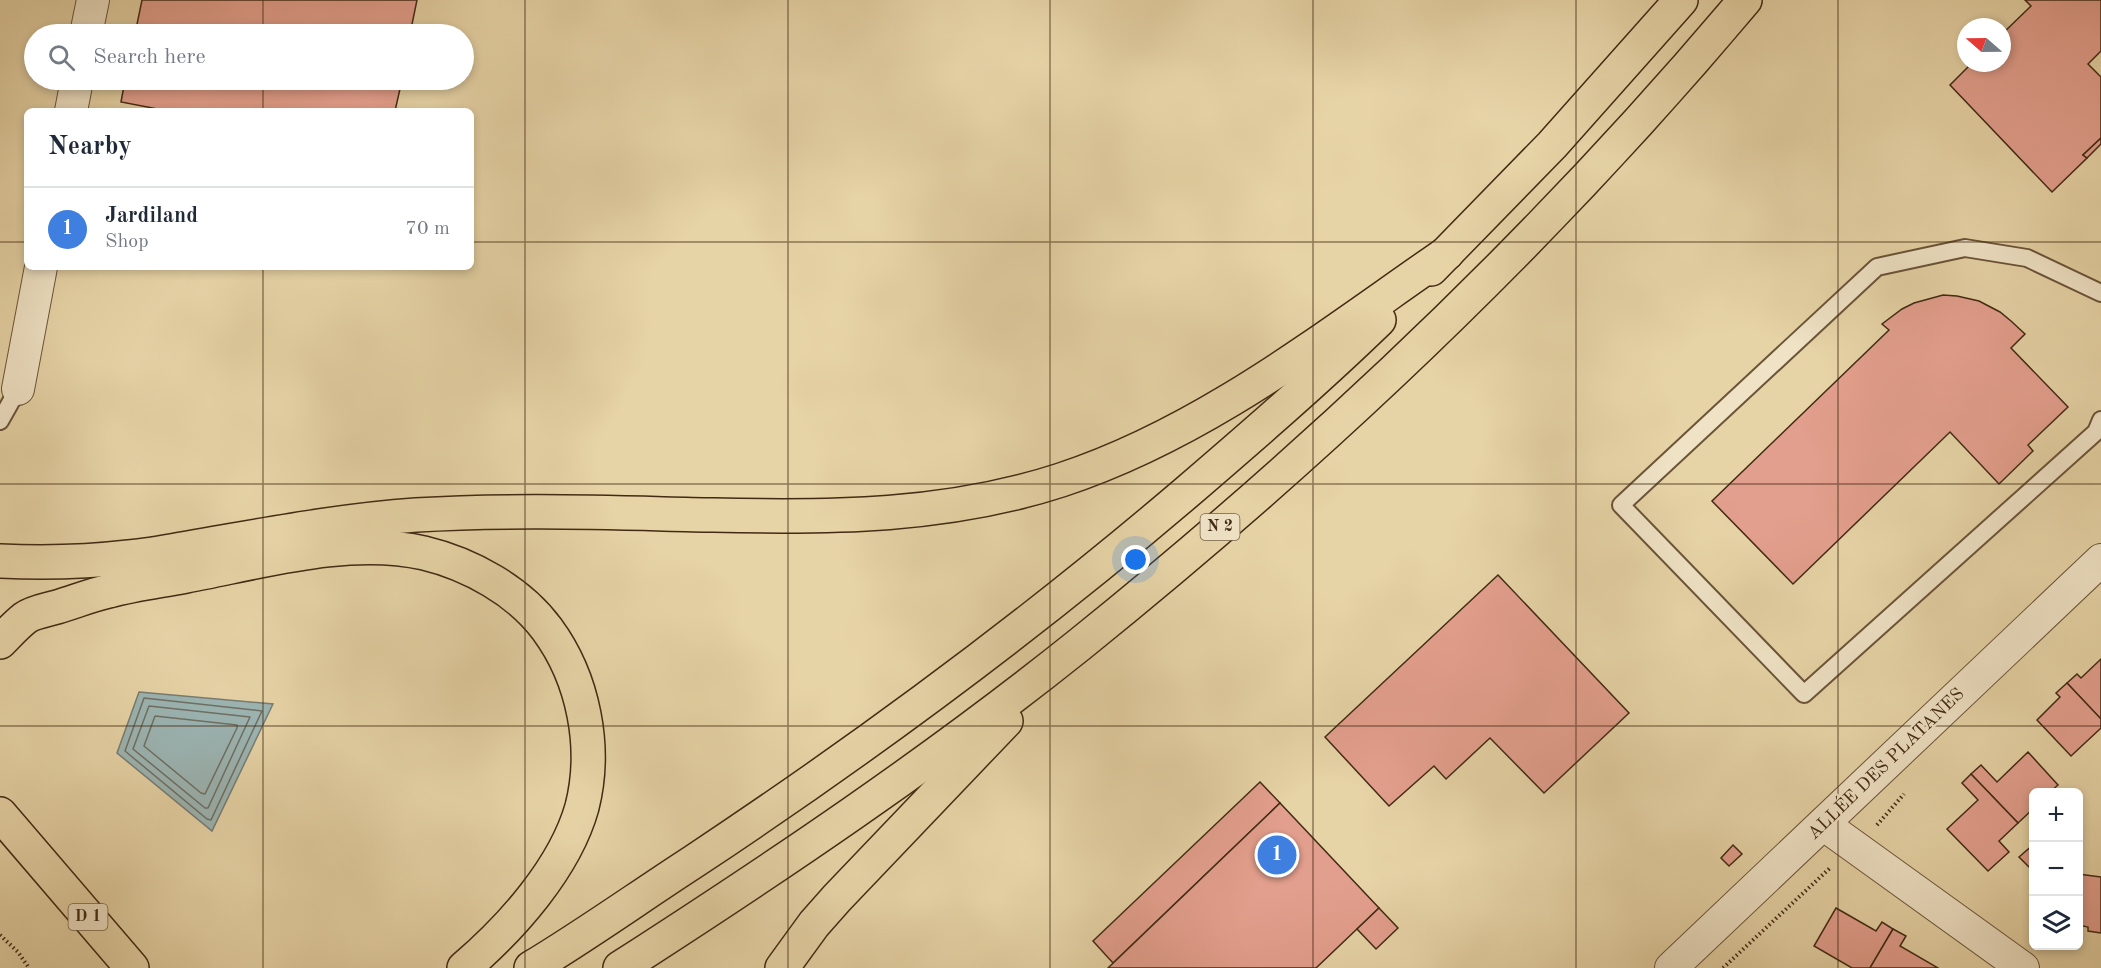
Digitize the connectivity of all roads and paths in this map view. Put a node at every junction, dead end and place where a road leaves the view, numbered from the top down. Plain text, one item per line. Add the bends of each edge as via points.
1 (93, 0) edge
2 (1680, 0) edge
3 (1745, 0) edge
4 (88, 24) edge
5 (75, 90) edge
6 (72, 108) edge
7 (1447, 253) junction
8 (40, 270) edge
9 (2101, 293) edge
10 (18, 389) joint
11 (2101, 420) edge
12 (0, 422) edge
13 (2101, 560) edge
14 (0, 561) edge
15 (0, 642) edge
16 (1078, 646) junction
17 (1907, 792) dead end
18 (0, 814) edge
19 (1823, 824) junction
20 (0, 837) edge
21 (1856, 849) junction
22 (44, 866) junction
23 (0, 934) edge
24 (28, 968) edge
25 (132, 968) edge
26 (464, 968) edge
27 (531, 968) edge
28 (620, 968) edge
29 (782, 968) edge
30 (1671, 968) edge
31 (1724, 968) edge
32 (2023, 968) edge

1 - 4 street
2 - 7 main road, N 2 via 1552,145
3 - 16 main road, N 2 via 1543,224 1454,314 1277,479
5 - 6 street
7 - 14 main road via 1279,369 1188,423 1101,465 996,497 917,511 843,516 508,511 412,515 324,525 135,557 71,562
7 - 27 main road, N 2 via 1245,443 1038,614 841,762
8 - 10 street
9 - 11 lane via 2027,258 1965,248 1877,267 1621,505 1804,694 2097,432
10 - 12 lane
13 - 19 street, ALLÉE DES PLATANES
15 - 26 main road via 26,617 108,591 353,548 401,549 454,561 501,587 547,628 564,657 584,713 588,777 570,839 550,874 506,927
16 - 28 main road, N 2 via 888,788
16 - 29 main road via 837,898
17 - 21 path
18 - 22 main road, D 1
19 - 21 street
19 - 30 street, ALLÉE DES PLATANES
20 - 22 main road, D 1
21 - 31 path via 1838,860
21 - 32 street
22 - 25 main road, D 1
23 - 24 path

